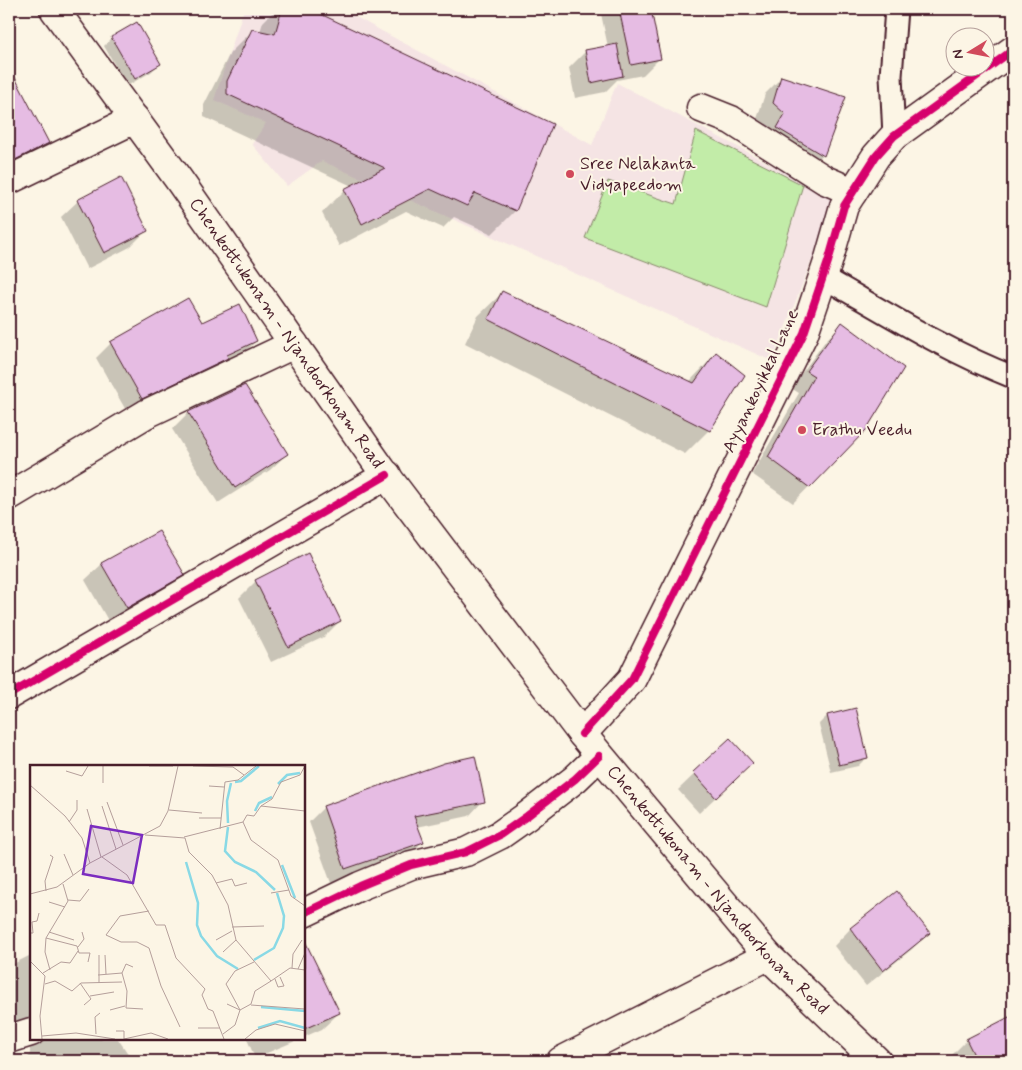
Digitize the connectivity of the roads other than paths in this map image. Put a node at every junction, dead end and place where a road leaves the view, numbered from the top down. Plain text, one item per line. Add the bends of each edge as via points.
1 (54, 9) edge
2 (896, 9) edge
3 (1013, 50) edge
4 (701, 108) dead end
5 (135, 119) junction
6 (894, 136) junction
7 (9, 180) edge
8 (852, 192) junction
9 (823, 277) junction
10 (294, 344) junction
11 (1013, 377) edge
12 (387, 476) junction
13 (9, 496) edge
14 (9, 695) edge
15 (582, 734) junction
16 (599, 756) junction
17 (305, 913) edge
18 (768, 956) junction
19 (30, 1032) edge
20 (9, 1039) edge
21 (561, 1061) edge
22 (877, 1061) edge

1 - 5 street, Chenkottukonam - Njandoorkonam Road
2 - 6 lane via 891,76
3 - 6 street, Ayyankoyikkal Lane
4 - 8 street via 732,120 825,180
5 - 7 street
5 - 10 street, Chenkottukonam - Njandoorkonam Road
6 - 8 street, Ayyankoyikkal Lane
8 - 9 street, Ayyankoyikkal Lane via 844,206
9 - 11 lane via 929,339
9 - 15 street, Ayyankoyikkal Lane via 804,333 632,679
10 - 12 street, Chenkottukonam - Njandoorkonam Road
10 - 13 street via 146,414
12 - 14 street
12 - 15 street, Chenkottukonam - Njandoorkonam Road
15 - 16 street, Chenkottukonam - Njandoorkonam Road
16 - 17 street via 575,779 500,836 466,852 411,865
16 - 18 street, Chenkottukonam - Njandoorkonam Road
18 - 21 street
18 - 22 street, Chenkottukonam - Njandoorkonam Road
19 - 20 street

